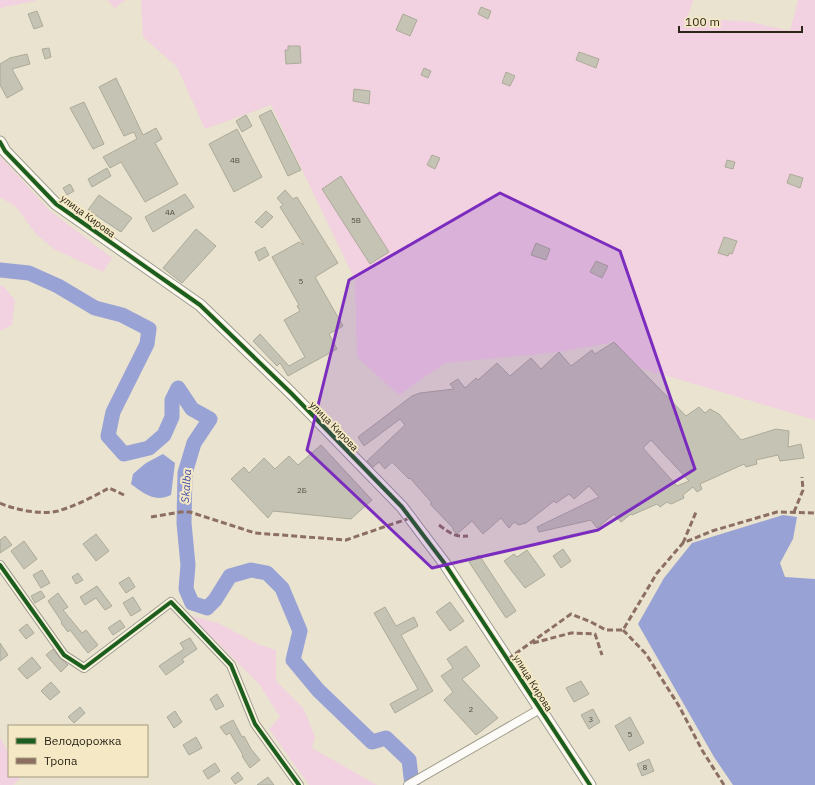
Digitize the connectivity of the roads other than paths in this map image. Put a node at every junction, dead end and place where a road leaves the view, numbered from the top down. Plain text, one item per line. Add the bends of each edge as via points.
1 (0, 142) edge
2 (0, 565) edge
3 (540, 709) junction
4 (299, 785) edge
5 (408, 785) edge
6 (590, 785) edge

1 - 3 street, улица Кирова via 5,151 56,204 200,305 291,393 402,507 445,564
2 - 4 street via 64,655 84,668 171,602 231,665 255,724
3 - 5 street
3 - 6 street, улица Кирова

